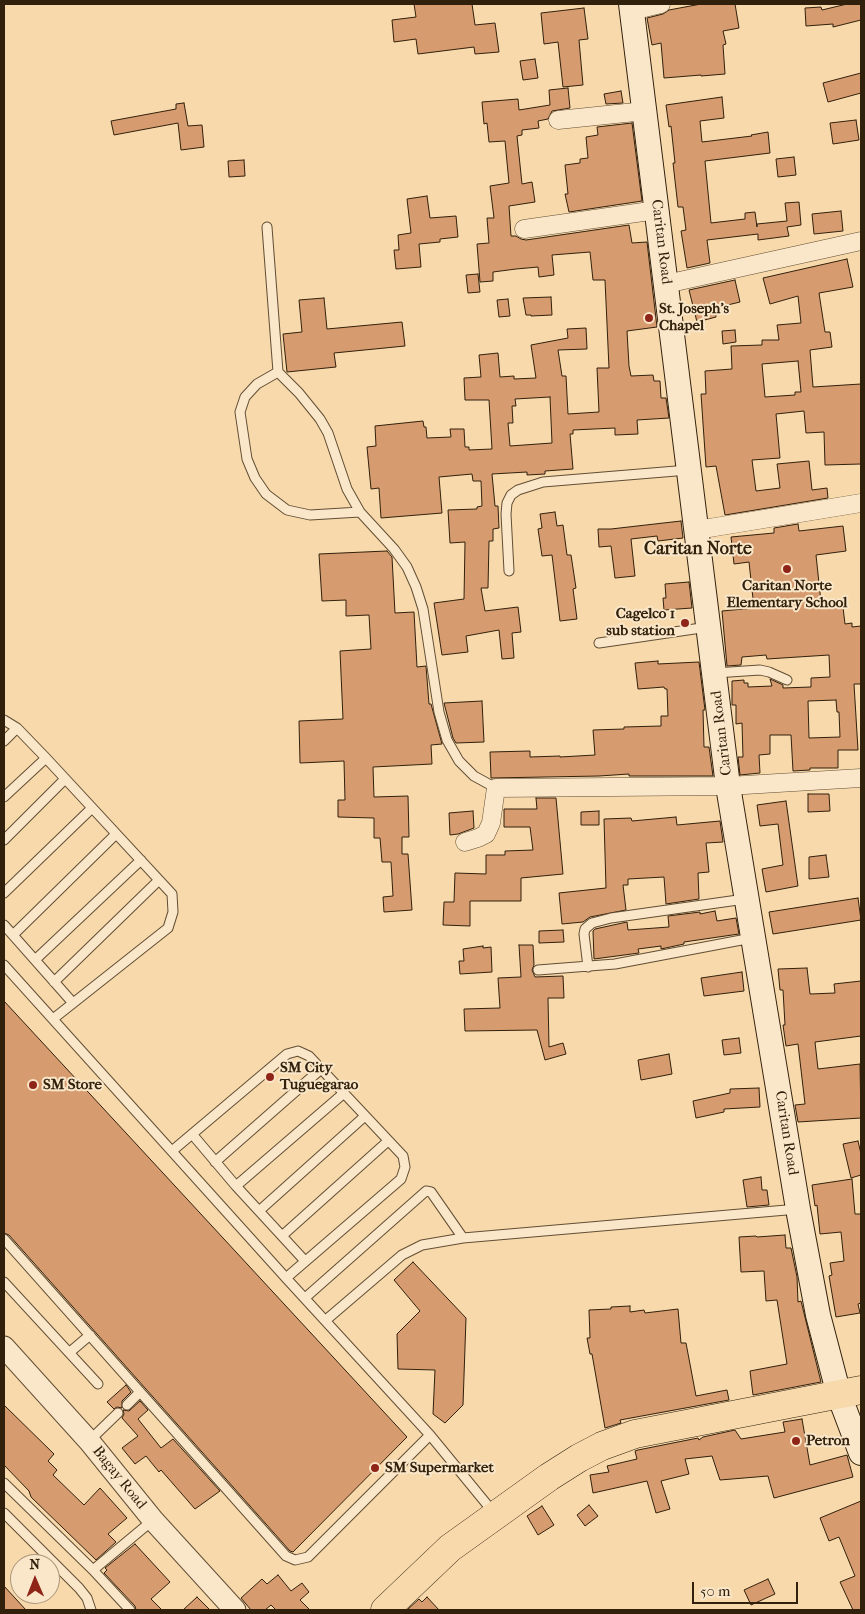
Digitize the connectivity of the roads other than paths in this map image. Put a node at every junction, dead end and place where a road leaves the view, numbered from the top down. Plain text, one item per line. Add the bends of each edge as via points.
1 (661, 4) edge
2 (632, 7) edge
3 (645, 111) junction
4 (558, 120) dead end
5 (657, 210) junction
6 (266, 227) dead end
7 (524, 229) dead end
8 (861, 241) edge
9 (666, 284) junction
10 (278, 372) junction
11 (689, 470) junction
12 (861, 503) edge
13 (360, 512) junction
14 (697, 530) junction
15 (508, 571) dead end
16 (708, 627) junction
17 (600, 643) dead end
18 (714, 673) junction
19 (787, 680) dead end
20 (4, 720) edge
21 (17, 728) junction
22 (4, 740) edge
23 (46, 758) junction
24 (861, 778) edge
25 (66, 779) junction
26 (728, 786) junction
27 (496, 788) junction
28 (4, 798) edge
29 (92, 808) junction
30 (116, 834) junction
31 (4, 840) edge
32 (465, 842) dead end
33 (141, 860) junction
34 (159, 880) junction
35 (4, 893) edge
36 (747, 898) junction
37 (4, 925) edge
38 (12, 935) junction
39 (753, 938) junction
40 (35, 960) junction
41 (4, 965) edge
42 (588, 967) junction
43 (538, 970) dead end
44 (54, 982) junction
45 (73, 1003) junction
46 (53, 1019) junction
47 (321, 1069) junction
48 (344, 1093) junction
49 (365, 1116) junction
50 (192, 1134) junction
51 (388, 1140) junction
52 (172, 1151) junction
53 (215, 1162) junction
54 (236, 1186) junction
55 (798, 1209) junction
56 (260, 1211) junction
57 (282, 1235) junction
58 (463, 1238) junction
59 (5, 1243) edge
60 (305, 1261) junction
61 (286, 1278) junction
62 (4, 1282) edge
63 (305, 1298) junction
64 (326, 1320) junction
65 (90, 1335) junction
66 (4, 1347) edge
67 (70, 1352) junction
68 (98, 1384) dead end
69 (140, 1392) junction
70 (850, 1393) edge
71 (127, 1405) dead end
72 (118, 1413) dead end
73 (430, 1435) junction
74 (89, 1440) junction
75 (861, 1453) edge
76 (4, 1483) edge
77 (4, 1513) edge
78 (496, 1515) junction
79 (153, 1520) junction
80 (93, 1570) junction
81 (91, 1610) edge
82 (130, 1610) edge
83 (235, 1610) edge
84 (385, 1610) edge

1 - 2 street
2 - 3 main road, Caritan Road
3 - 4 street
3 - 5 main road, Caritan Road
5 - 7 street
5 - 9 main road, Caritan Road
6 - 10 lane
8 - 9 street
9 - 11 main road, Caritan Road
10 - 13 lane via 324,426 347,489
10 - 13 lane via 257,384 245,397 240,412 248,460 255,478 266,494 287,510 310,515
11 - 14 main road, Caritan Road
11 - 15 lane via 543,482 518,490 507,503
12 - 14 street
13 - 27 lane via 394,549 416,587 447,740 459,761 474,776
14 - 16 main road, Caritan Road
16 - 17 lane
16 - 18 main road, Caritan Road
18 - 19 lane via 760,670
18 - 26 main road, Caritan Road
20 - 21 lane
21 - 22 lane
21 - 23 lane
23 - 25 lane
23 - 28 lane
24 - 26 street
25 - 29 lane
25 - 31 lane
26 - 27 street
26 - 36 main road, Caritan Road
27 - 32 street via 492,823 486,834
29 - 30 lane
29 - 35 lane
30 - 33 lane
30 - 38 lane
33 - 34 lane
33 - 40 lane
34 - 44 lane
34 - 45 lane via 172,894 173,912 168,928
36 - 39 main road, Caritan Road
36 - 42 lane via 592,923 584,934
37 - 38 lane
38 - 40 lane
39 - 42 lane
39 - 55 main road, Caritan Road
40 - 44 lane
41 - 46 lane
42 - 43 lane
44 - 45 lane
45 - 46 lane
46 - 52 lane
47 - 48 lane
47 - 50 lane via 309,1056 298,1051 287,1054
47 - 53 lane
48 - 49 lane
48 - 54 lane
49 - 51 lane
49 - 56 lane
50 - 52 lane
50 - 53 lane
51 - 57 lane
51 - 60 lane via 403,1156 402,1178
52 - 61 lane
53 - 54 lane
54 - 56 lane
55 - 58 lane
55 - 70 main road, Caritan Road via 818,1315
56 - 57 lane
57 - 60 lane
58 - 63 lane via 431,1192 426,1191
58 - 64 lane via 422,1245 402,1255
59 - 65 lane
60 - 61 lane
61 - 63 lane
62 - 67 lane
63 - 64 lane
64 - 73 lane
65 - 67 lane
65 - 69 lane
66 - 74 street, Bagay Road
67 - 68 lane
69 - 71 lane
69 - 73 lane via 286,1556 295,1560 308,1557
70 - 75 main road, Caritan Road
70 - 78 highway via 635,1434 579,1458
72 - 74 lane
73 - 78 lane
74 - 79 street, Bagay Road
76 - 80 lane
77 - 81 lane via 79,1588
78 - 84 highway via 450,1548
79 - 80 lane
79 - 83 street, Bagay Road
80 - 82 lane

